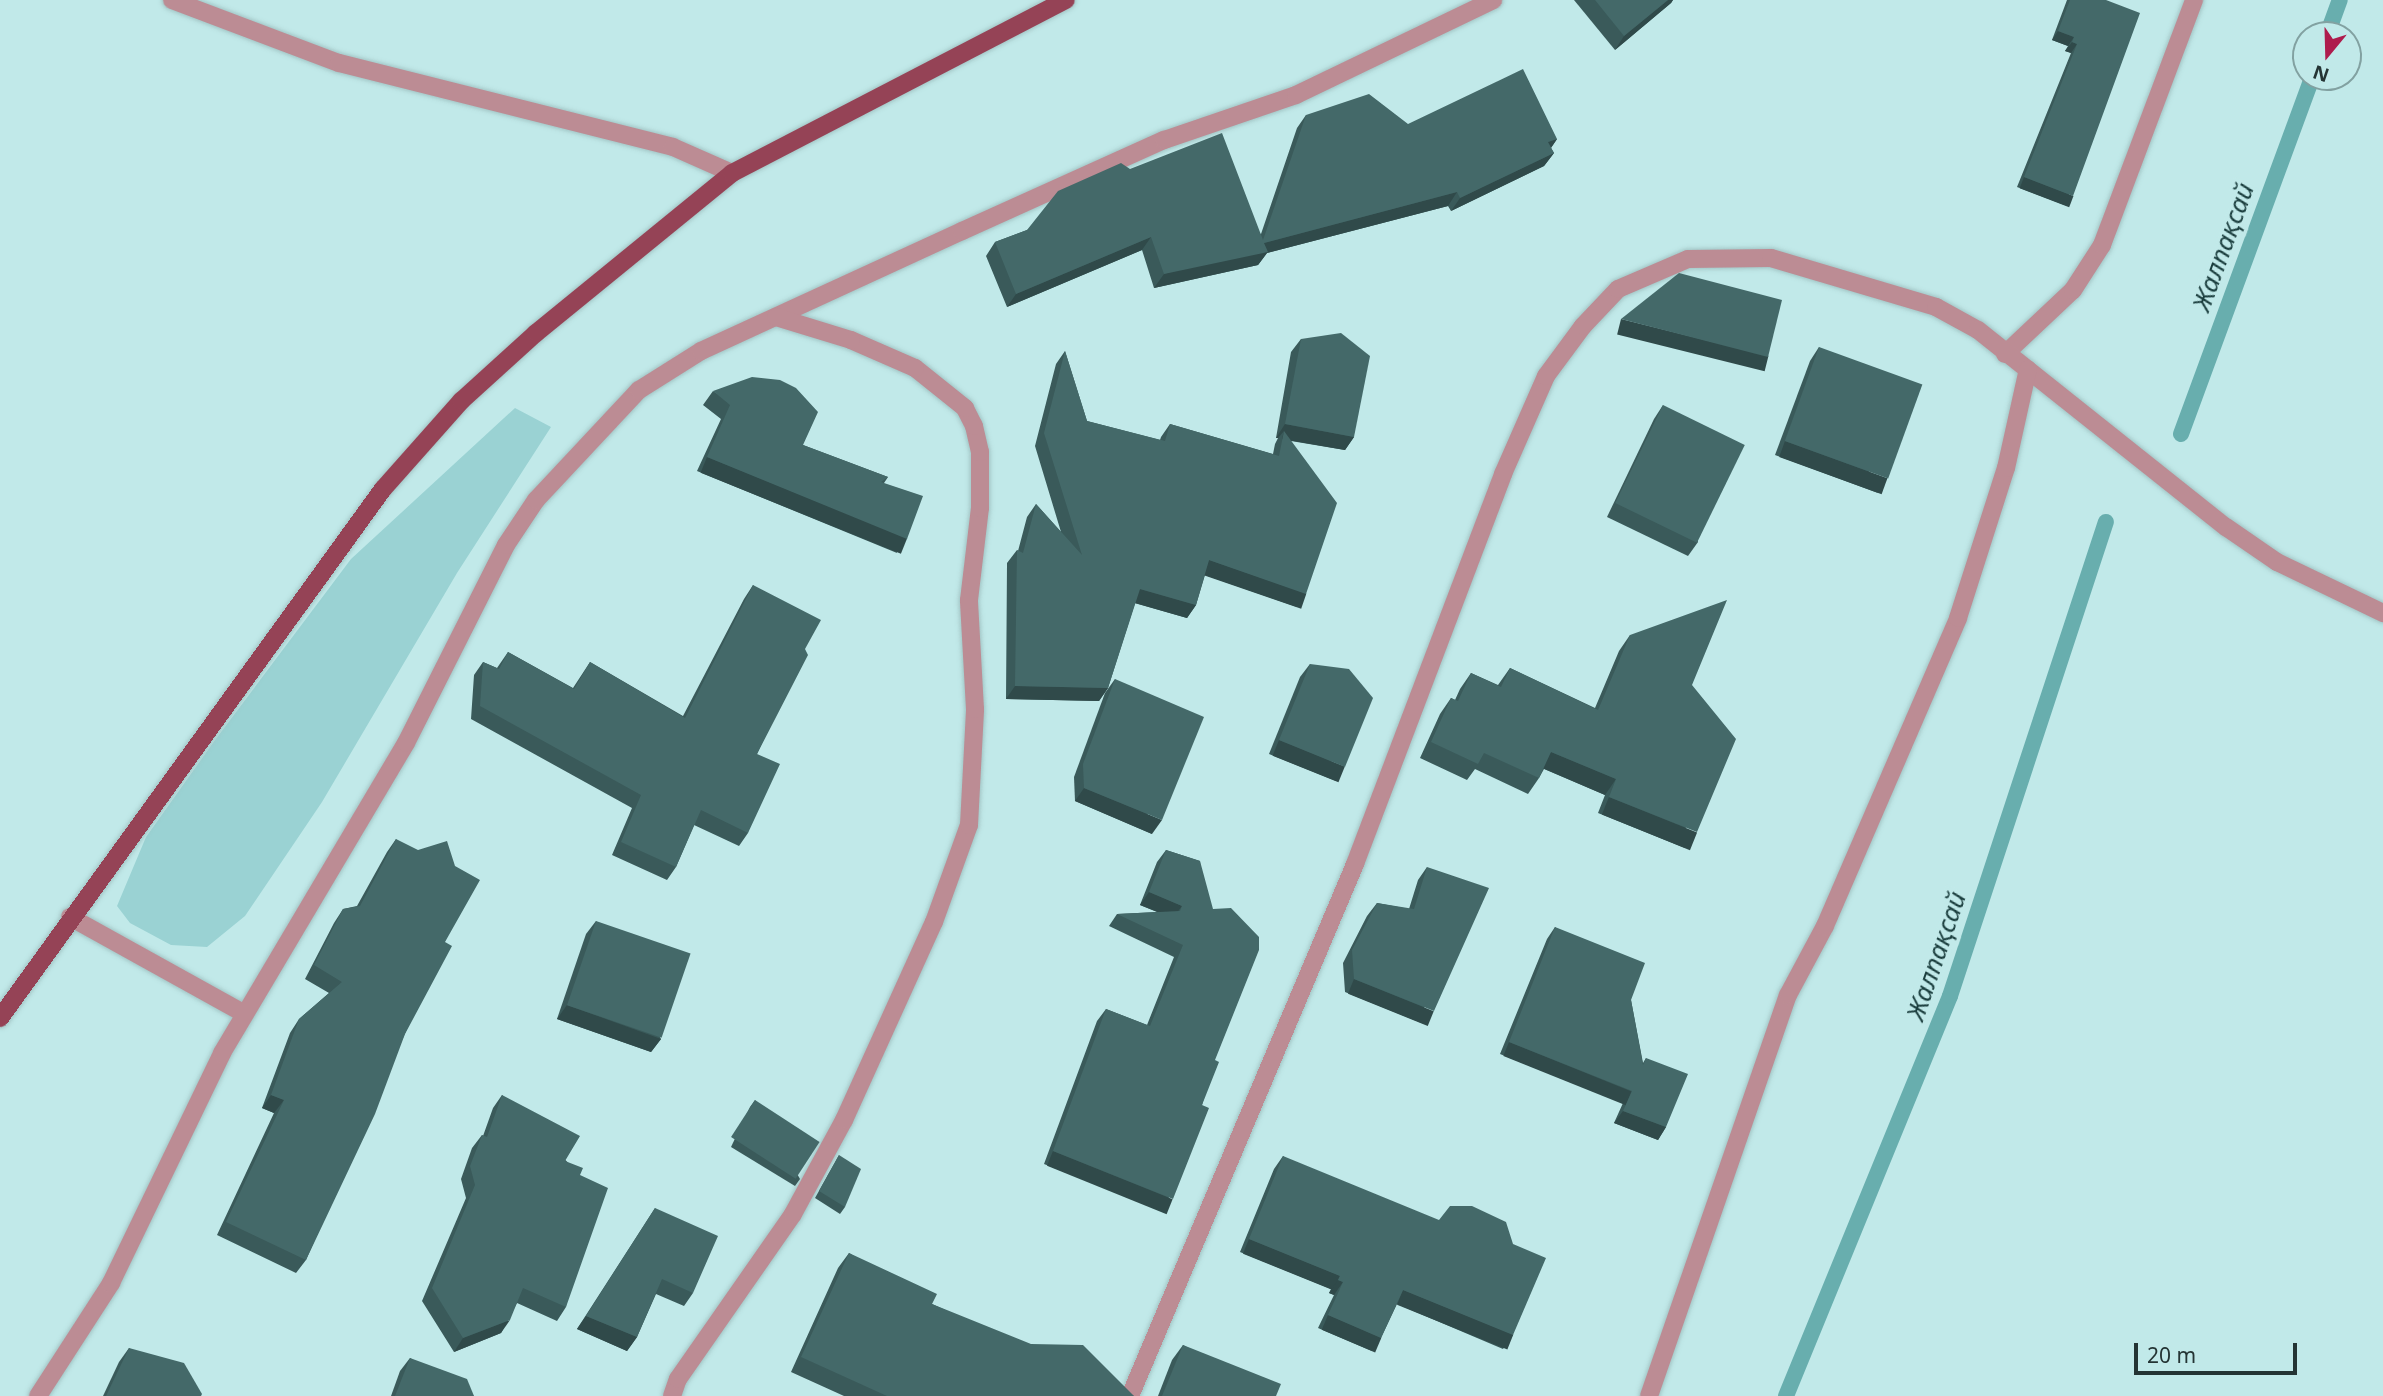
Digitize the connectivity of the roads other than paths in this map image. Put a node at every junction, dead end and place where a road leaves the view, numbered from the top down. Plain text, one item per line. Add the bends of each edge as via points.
1 (172, 0) edge
2 (1066, 0) edge
3 (1493, 0) edge
4 (2194, 0) edge
5 (732, 173) junction
6 (776, 317) junction
7 (2005, 354) junction
8 (2028, 369) junction
9 (2383, 613) edge
10 (70, 917) junction
11 (243, 1013) junction
12 (0, 1018) edge
13 (38, 1396) edge
14 (673, 1396) edge
15 (1130, 1396) edge
16 (1649, 1396) edge

1 - 5 street via 339,63 673,147
2 - 5 main road
3 - 6 street via 1297,95 1164,140
4 - 7 street via 2102,245 2073,290
5 - 10 main road via 536,333 461,401 383,489
6 - 11 street via 701,351 639,390 536,500 506,545 406,743
6 - 14 street via 851,340 915,368 965,408 974,426 980,452 980,508 969,600 975,709 969,825 934,922 844,1120 793,1214 678,1379
7 - 8 street
7 - 15 street via 1978,330 1936,307 1771,258 1688,259 1648,273 1618,289 1583,326 1546,376 1503,474 1355,864
8 - 9 street via 2246,541 2277,562
8 - 16 street via 2006,468 1958,618 1825,926 1788,996
10 - 11 street
10 - 12 main road
11 - 13 street via 111,1283

